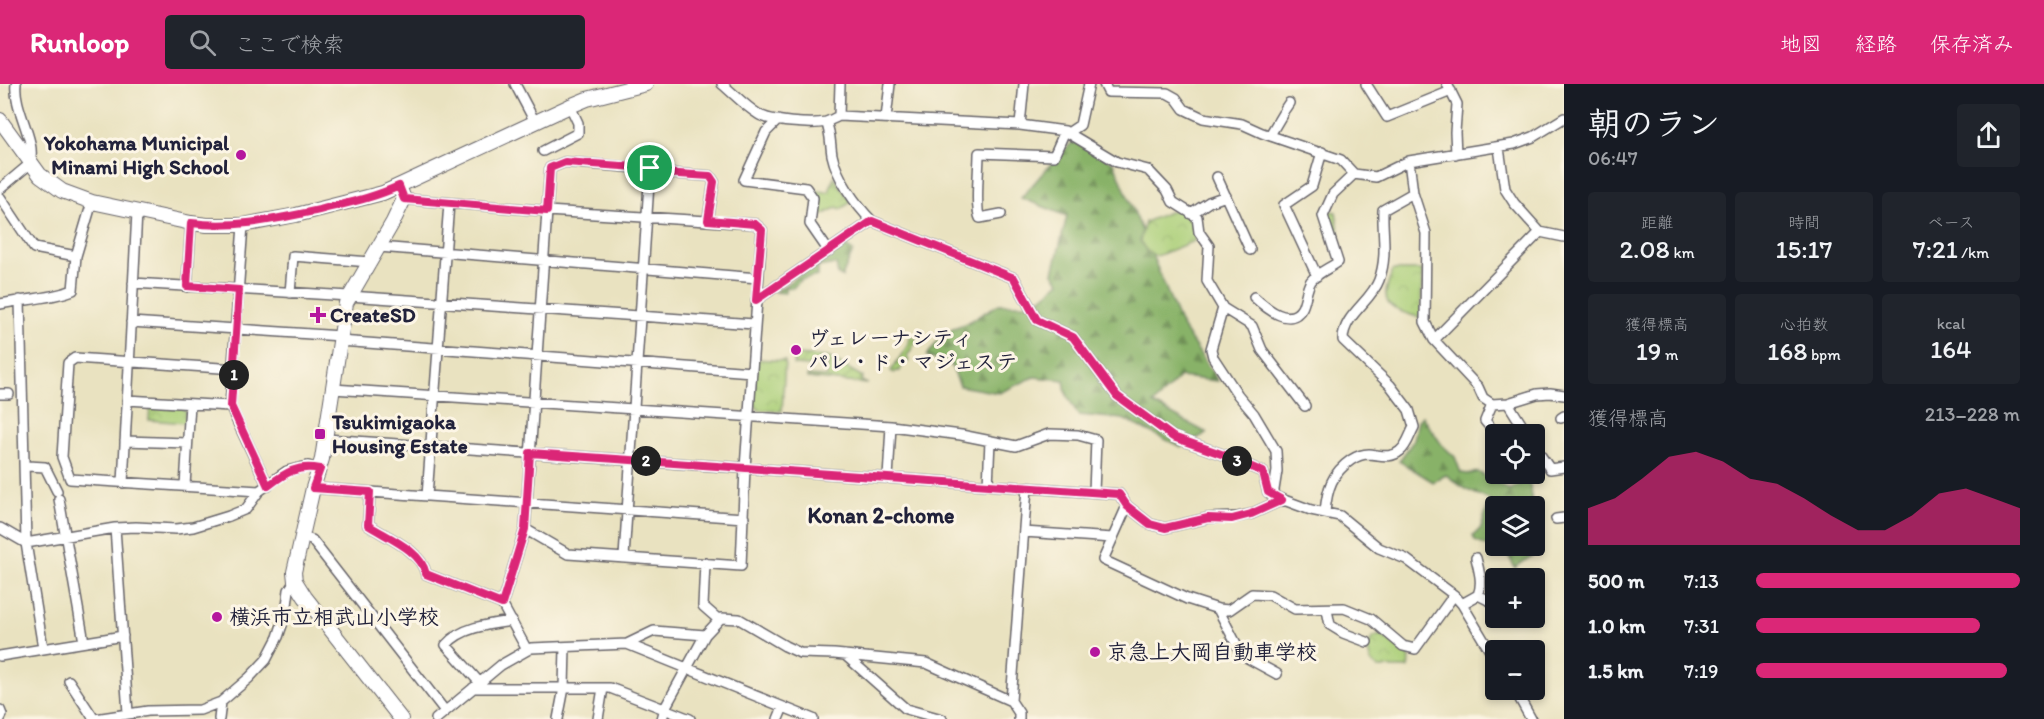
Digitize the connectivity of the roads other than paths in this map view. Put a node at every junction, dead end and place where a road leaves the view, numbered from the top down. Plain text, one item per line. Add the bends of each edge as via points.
1 (16, 84) edge
2 (514, 84) edge
3 (644, 84) edge
4 (722, 84) edge
5 (840, 84) edge
6 (890, 84) edge
7 (1024, 84) edge
8 (1089, 84) edge
9 (1104, 84) edge
10 (1366, 84) edge
11 (1449, 87) edge
12 (570, 106) junction
13 (1286, 108) dead end
14 (839, 116) junction
15 (886, 118) junction
16 (1564, 118) edge
17 (0, 120) edge
18 (778, 120) junction
19 (535, 122) junction
20 (826, 122) junction
21 (1020, 125) junction
22 (1067, 132) junction
23 (1270, 135) junction
24 (1499, 148) junction
25 (543, 151) dead end
26 (1322, 152) junction
27 (1456, 154) junction
28 (1409, 161) junction
29 (30, 162) junction
30 (650, 168) junction
31 (1354, 174) junction
32 (1217, 177) dead end
33 (0, 189) edge
34 (402, 193) junction
35 (1413, 193) junction
36 (1226, 196) junction
37 (0, 197) edge
38 (92, 202) junction
39 (449, 203) junction
40 (547, 211) junction
41 (137, 212) junction
42 (1001, 214) dead end
43 (1191, 214) junction
44 (646, 217) junction
45 (708, 220) junction
46 (872, 221) junction
47 (191, 223) junction
48 (243, 225) junction
49 (1540, 232) junction
50 (1564, 237) edge
51 (379, 247) junction
52 (828, 250) junction
53 (1250, 250) dead end
54 (445, 252) junction
55 (76, 256) junction
56 (543, 260) junction
57 (370, 262) junction
58 (643, 269) junction
59 (1317, 276) junction
60 (758, 278) junction
61 (133, 284) junction
62 (187, 286) junction
63 (239, 290) junction
64 (290, 292) junction
65 (349, 296) junction
66 (1254, 297) dead end
67 (20, 300) junction
68 (756, 300) junction
69 (441, 302) junction
70 (0, 304) edge
71 (1223, 308) junction
72 (540, 309) junction
73 (640, 316) junction
74 (131, 322) junction
75 (754, 324) junction
76 (237, 329) junction
77 (341, 338) junction
78 (1434, 340) junction
79 (438, 348) junction
80 (537, 356) junction
81 (129, 361) junction
82 (637, 363) junction
83 (234, 369) junction
84 (752, 372) junction
85 (333, 389) junction
86 (1564, 395) edge
87 (435, 396) junction
88 (127, 400) junction
89 (534, 403) junction
90 (1508, 403) junction
91 (190, 404) junction
92 (1492, 404) junction
93 (231, 406) junction
94 (1305, 406) dead end
95 (634, 410) junction
96 (748, 416) junction
97 (1488, 424) edge
98 (1521, 424) edge
99 (891, 426) junction
100 (326, 439) junction
101 (125, 441) junction
102 (990, 441) junction
103 (188, 443) junction
104 (431, 446) junction
105 (530, 453) junction
106 (630, 460) junction
107 (1545, 462) edge
108 (26, 466) junction
109 (1564, 467) edge
110 (745, 468) junction
111 (320, 469) junction
112 (888, 478) junction
113 (123, 483) junction
114 (988, 485) junction
115 (185, 486) junction
116 (268, 486) junction
117 (313, 488) junction
118 (1027, 488) junction
119 (259, 491) junction
120 (370, 492) junction
121 (1094, 492) junction
122 (427, 496) junction
123 (1278, 498) junction
124 (527, 503) junction
125 (1127, 506) junction
126 (627, 510) junction
127 (1325, 512) junction
128 (744, 518) junction
129 (0, 528) edge
130 (115, 528) junction
131 (525, 529) junction
132 (1024, 532) junction
133 (67, 537) junction
134 (302, 537) junction
135 (1113, 538) junction
136 (26, 543) junction
137 (624, 557) junction
138 (1476, 558) dead end
139 (705, 563) junction
140 (295, 581) junction
141 (1454, 595) junction
142 (1478, 595) junction
143 (1485, 598) edge
144 (502, 604) junction
145 (1462, 604) junction
146 (1218, 609) junction
147 (1327, 610) junction
148 (719, 620) junction
149 (512, 621) junction
150 (705, 635) junction
151 (123, 636) junction
152 (84, 642) junction
153 (1367, 642) dead end
154 (1485, 643) edge
155 (627, 644) junction
156 (565, 647) junction
157 (43, 648) junction
158 (527, 650) junction
159 (845, 655) junction
160 (0, 656) edge
161 (687, 667) junction
162 (1277, 675) dead end
163 (69, 681) dead end
164 (476, 686) junction
165 (564, 688) junction
166 (603, 688) junction
167 (1521, 700) edge
168 (1011, 701) junction
169 (221, 702) junction
170 (783, 707) junction
171 (665, 708) junction
172 (906, 709) junction
173 (0, 710) edge
174 (445, 711) junction
175 (128, 713) junction
176 (164, 715) edge
177 (0, 719) edge
178 (94, 719) edge
179 (219, 719) edge
180 (400, 719) edge
181 (436, 719) edge
182 (558, 719) edge
183 (598, 719) edge
184 (662, 719) edge
185 (690, 719) edge
186 (778, 719) edge
187 (813, 719) edge
188 (902, 719) edge
189 (942, 719) edge
190 (1019, 719) edge
191 (1531, 719) edge

1 - 29 street via 19,111 33,153
2 - 19 street
3 - 12 street
4 - 18 street via 757,114
5 - 14 street
6 - 15 street
7 - 21 street
8 - 22 street via 1080,125
9 - 23 street via 1108,92 1167,93 1184,109 1203,118 1242,124
10 - 11 street via 1387,117
11 - 27 street via 1457,104
12 - 19 street
12 - 25 street via 578,132
13 - 23 street
14 - 15 street
14 - 20 street
15 - 21 street
16 - 24 street via 1533,137
17 - 29 street
18 - 20 street
18 - 52 street via 766,132 744,180 806,188 813,198 810,224
19 - 34 street
20 - 46 street via 840,176
21 - 22 street
22 - 42 street via 1054,156 979,153 976,213 980,218
22 - 43 street via 1117,162 1148,170 1173,202
23 - 26 street
24 - 27 street
24 - 49 street via 1505,189
26 - 31 street via 1341,160
26 - 59 street via 1312,186 1284,205
27 - 28 street
28 - 31 street via 1376,177
28 - 35 street
29 - 33 street
29 - 38 street via 50,184
30 - 40 street via 565,162 550,168
30 - 44 street
30 - 45 street via 663,173 710,176 714,182
31 - 59 street via 1333,194 1323,216 1338,262
32 - 36 street
34 - 39 street
34 - 48 street
34 - 51 street
35 - 78 street via 1426,233 1425,322
35 - 127 street via 1383,210 1386,254 1378,282 1343,328 1343,340 1390,385 1409,410 1414,427 1403,450 1392,456 1358,455 1343,466 1327,492
36 - 43 street
36 - 53 street
37 - 55 street via 34,248
38 - 41 street
38 - 55 street
39 - 40 street
39 - 54 street
40 - 44 street
40 - 56 street
41 - 47 street
41 - 61 street
43 - 71 street via 1197,217 1199,232 1209,246 1207,281
44 - 45 street
44 - 58 street
45 - 60 street via 755,224 762,230
46 - 52 street
46 - 123 street via 1014,278 1037,320 1073,337 1117,396 1173,437 1263,472 1268,492
47 - 48 street
47 - 62 street
48 - 63 street
49 - 50 street
49 - 78 street
51 - 54 street
51 - 57 street
52 - 68 street
54 - 56 street
54 - 69 street
55 - 67 street via 73,290
56 - 58 street
56 - 72 street
57 - 64 street via 293,256
57 - 65 street
58 - 60 street
58 - 73 street
59 - 66 street via 1310,282 1296,315 1287,317 1272,312
60 - 68 street
61 - 62 street
61 - 74 street
62 - 63 street
63 - 64 street
63 - 76 street
64 - 65 street
65 - 69 street
65 - 77 street
67 - 70 street
67 - 108 street
68 - 75 street
69 - 72 street
69 - 79 street
71 - 94 street via 1252,327 1262,350
71 - 123 street via 1211,349 1213,357 1276,451
72 - 73 street
72 - 80 street
73 - 75 street
73 - 82 street
74 - 76 street
74 - 81 street
75 - 84 street
76 - 77 street
76 - 83 street
77 - 79 street
77 - 85 street
78 - 92 street
79 - 80 street
79 - 87 street
80 - 82 street
80 - 89 street
81 - 83 street
81 - 88 street
81 - 113 street via 75,358 68,363 62,457 70,479
82 - 84 street
82 - 95 street
83 - 93 street
84 - 96 street
85 - 87 street
85 - 100 street
86 - 90 street via 1537,394
87 - 89 street
87 - 104 street
88 - 91 street
88 - 101 street
89 - 95 street
89 - 105 street
90 - 92 street
90 - 98 street
91 - 93 street
91 - 103 street
92 - 97 street via 1485,421
93 - 116 street
95 - 96 street
95 - 106 street
96 - 99 street
96 - 110 street
99 - 102 street
99 - 112 street
100 - 104 street
100 - 111 street
101 - 103 street
101 - 113 street
102 - 114 street
102 - 121 street via 1016,447 1049,434 1096,440
103 - 115 street
104 - 105 street
104 - 122 street
105 - 106 street
105 - 124 street
106 - 110 street
106 - 126 street
107 - 109 street via 1550,469
108 - 133 street via 45,467 58,495
108 - 136 street
110 - 112 street
110 - 128 street
111 - 116 street via 308,466 286,471
111 - 117 street
112 - 114 street
113 - 115 street
114 - 118 street
115 - 119 street
116 - 119 street
117 - 120 street
117 - 134 street
118 - 121 street
118 - 132 street
119 - 130 street via 246,509 193,526
120 - 122 street
120 - 144 street via 368,525 417,556 426,574
121 - 125 street via 1119,494
122 - 124 street
123 - 125 street via 1251,514 1165,528 1150,524
123 - 127 street
124 - 126 street
124 - 131 street
125 - 135 street
126 - 128 street
126 - 137 street
127 - 141 street via 1340,516 1379,548 1406,559
128 - 139 street via 741,566
129 - 136 street
130 - 133 street
130 - 151 street
131 - 137 street via 568,554
131 - 144 street
132 - 135 street
132 - 168 street
133 - 136 street
133 - 152 street
134 - 140 street
134 - 174 street via 312,540
135 - 146 street via 1103,560
136 - 157 street
137 - 139 street
138 - 142 street via 1481,588
139 - 148 street via 703,606
140 - 169 street via 289,590 278,637 266,660
140 - 180 street
141 - 145 street
141 - 147 street via 1415,649 1403,646 1371,619 1344,608
142 - 143 street
142 - 145 street
144 - 149 street
145 - 154 street
146 - 147 street via 1229,610 1252,594 1270,595 1295,609
146 - 162 street via 1242,655
147 - 153 street via 1330,625
148 - 150 street
148 - 159 street via 739,619 800,653
149 - 158 street
149 - 164 street via 480,626 446,645
150 - 155 street via 654,632
150 - 161 street
151 - 152 street
151 - 175 street
152 - 157 street
155 - 156 street
155 - 161 street
156 - 158 street
156 - 165 street
157 - 160 street
158 - 164 street
159 - 168 street via 926,663
159 - 172 street
161 - 170 street
161 - 171 street
163 - 178 street
164 - 165 street
164 - 174 street
165 - 166 street
165 - 182 street
166 - 171 street
166 - 183 street
167 - 191 street
168 - 190 street
169 - 176 street via 200,710
169 - 179 street
170 - 186 street
170 - 187 street
171 - 184 street
171 - 185 street
172 - 188 street
172 - 189 street
173 - 177 street
174 - 181 street
175 - 176 street
175 - 178 street

